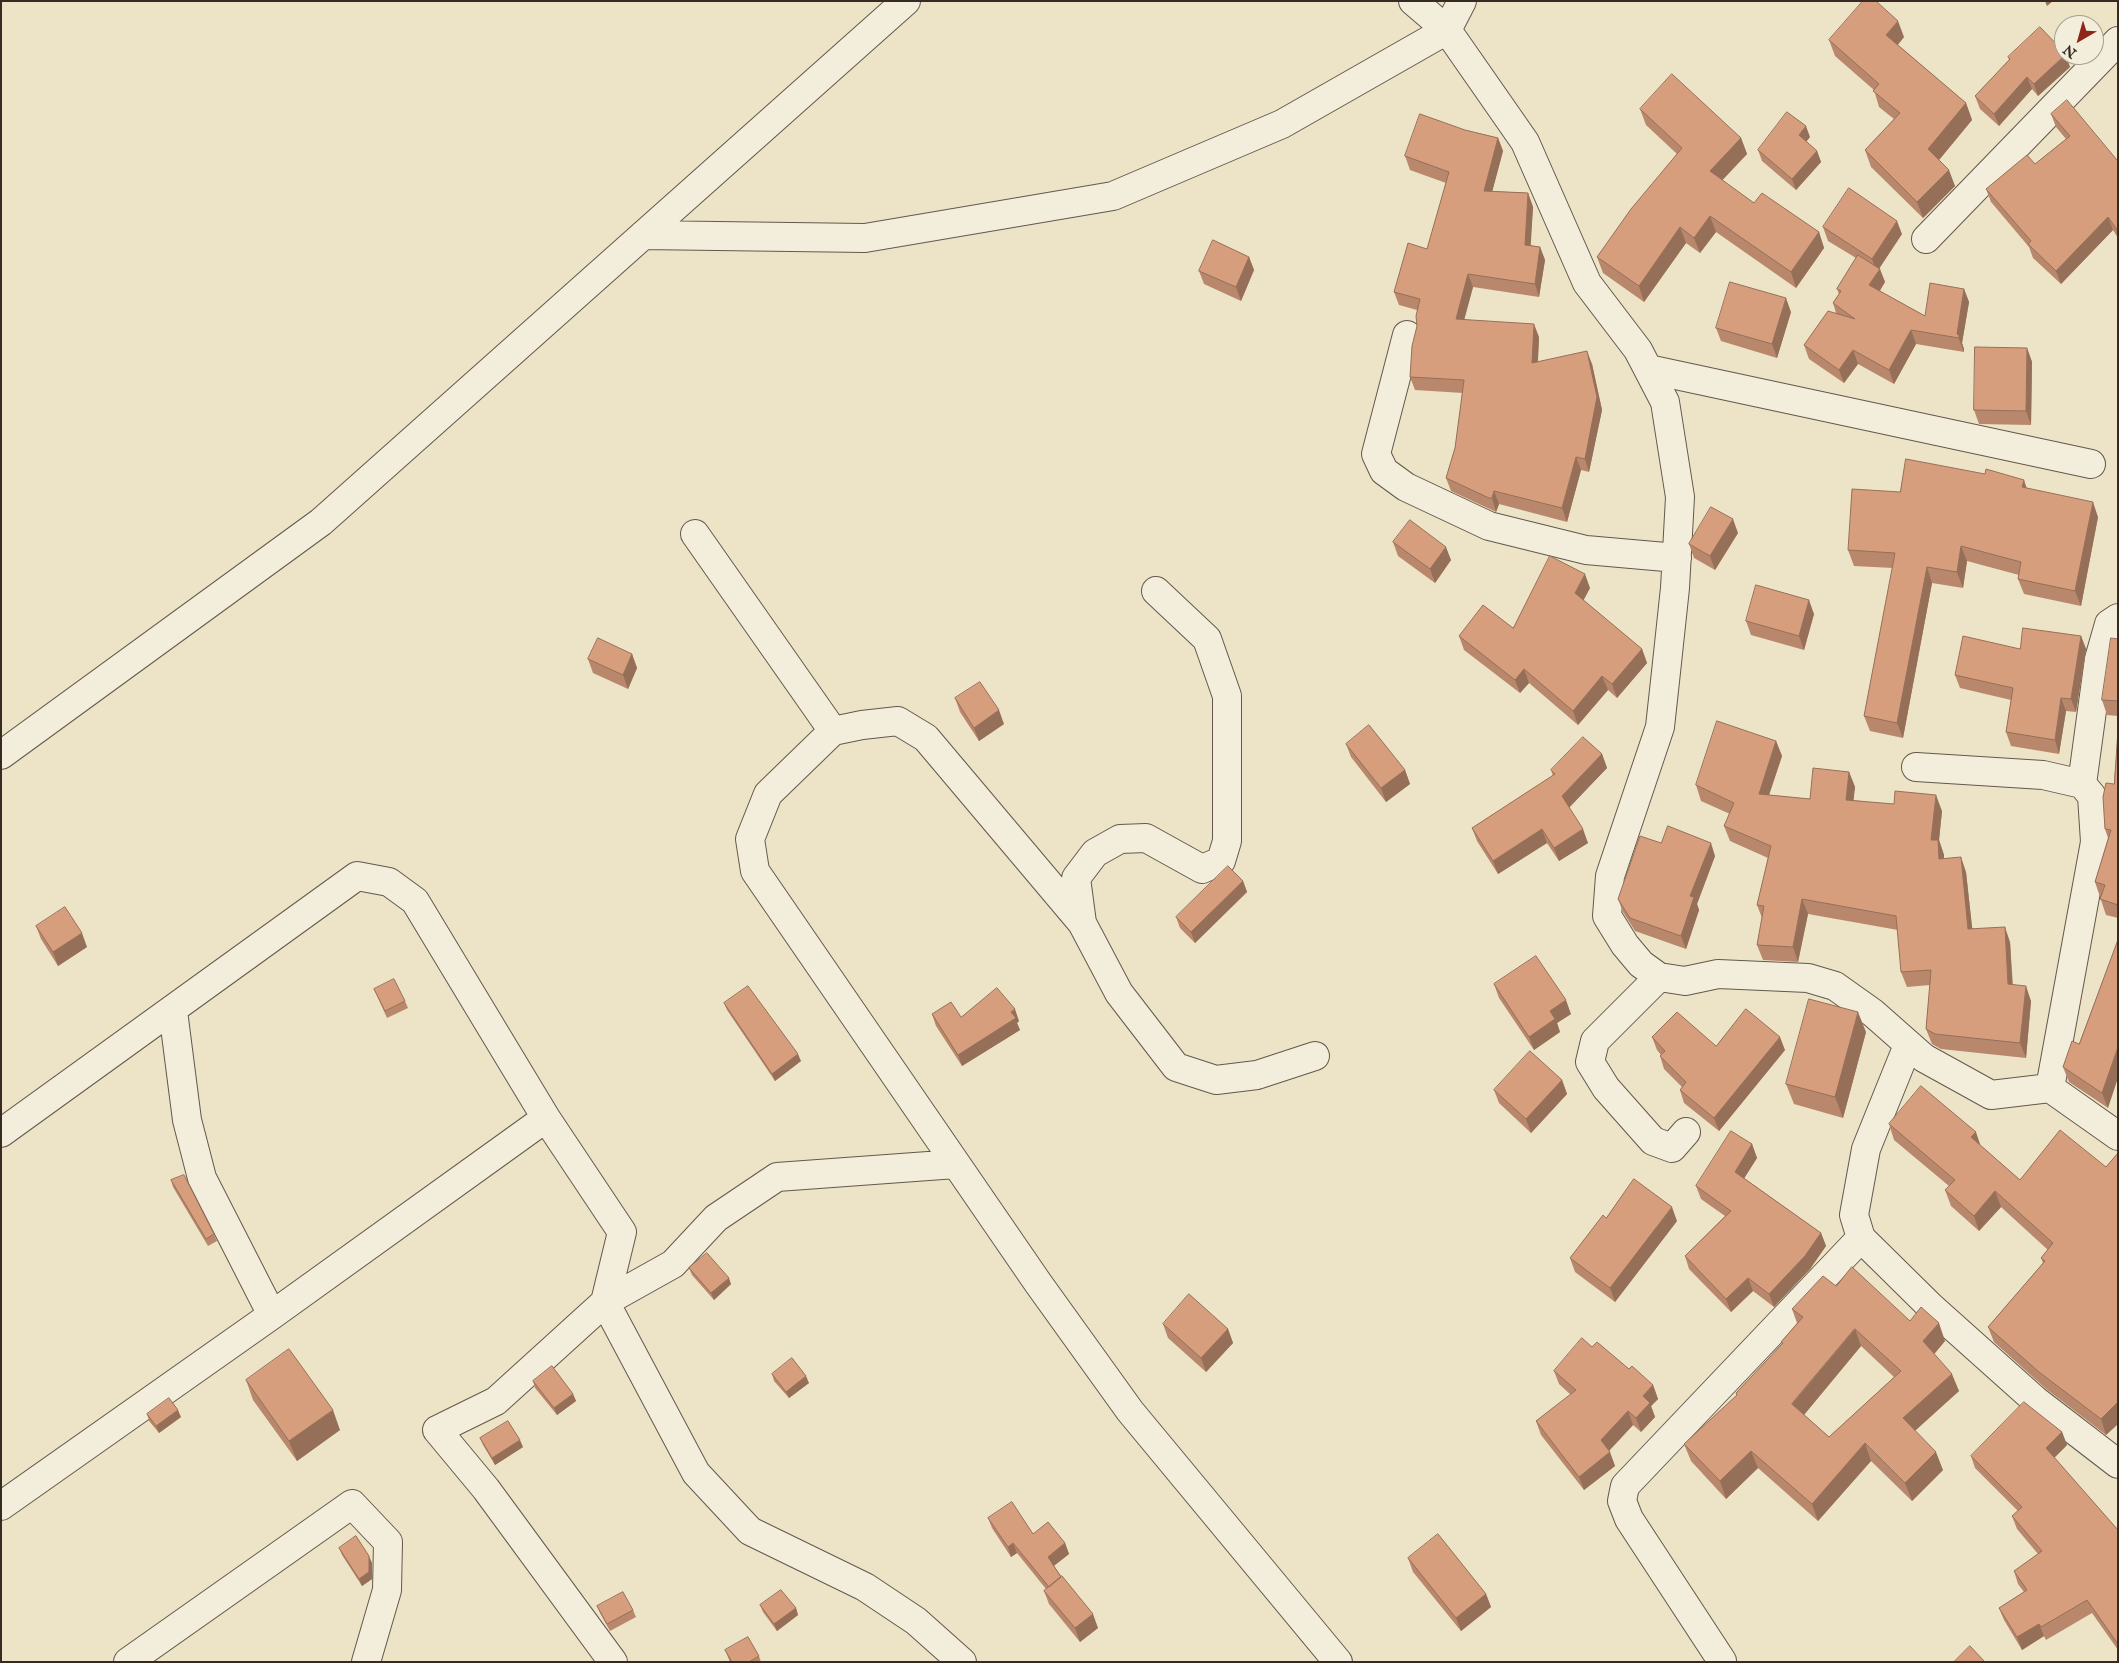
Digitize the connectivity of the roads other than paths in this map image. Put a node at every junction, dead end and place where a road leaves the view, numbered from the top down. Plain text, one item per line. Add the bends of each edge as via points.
1 (906, 1) edge
2 (1414, 1) edge
3 (1462, 1) edge
4 (1447, 30) junction
5 (2117, 43) edge
6 (643, 235) junction
7 (1926, 238) dead end
8 (1407, 335) dead end
9 (1648, 369) junction
10 (2091, 464) dead end
11 (695, 534) dead end
12 (1677, 558) junction
13 (1156, 591) dead end
14 (2118, 618) edge
15 (833, 731) junction
16 (1, 755) edge
17 (1916, 767) dead end
18 (2082, 784) junction
19 (1082, 923) junction
20 (1659, 977) junction
21 (173, 1011) junction
22 (1908, 1045) junction
23 (1315, 1056) dead end
24 (2050, 1088) junction
25 (546, 1118) junction
26 (1, 1132) edge
27 (1686, 1132) dead end
28 (2118, 1136) edge
29 (956, 1164) junction
30 (1861, 1238) junction
31 (605, 1302) junction
32 (272, 1315) junction
33 (2118, 1464) edge
34 (1, 1506) edge
35 (1722, 1661) edge
36 (128, 1662) edge
37 (366, 1662) edge
38 (613, 1662) edge
39 (962, 1662) edge
40 (1338, 1662) edge

1 - 6 street
2 - 4 street
3 - 4 street
4 - 6 street via 1282,124 1114,196 865,238
4 - 9 street via 1525,142 1587,283 1638,350
5 - 7 street
6 - 16 street via 321,522
8 - 12 street via 1376,454 1384,471 1406,487 1489,526 1586,550
9 - 10 street
9 - 12 street via 1665,402 1680,497
11 - 15 street
12 - 20 street via 1660,727 1610,876 1607,916 1636,958
13 - 19 street via 1207,639 1227,696 1227,841 1221,861 1202,869 1146,838 1120,839 1095,853 1076,878
14 - 18 street via 2110,624 2099,659
15 - 19 street via 898,721 926,738
15 - 29 street via 768,794 750,839 756,871
17 - 18 street via 2043,776
18 - 24 street via 2092,796 2095,842
19 - 23 street via 1119,993 1176,1067 1216,1080 1257,1075
20 - 22 street via 1685,981 1718,974 1808,978 1835,986 1873,1013
20 - 27 street via 1594,1042 1590,1062 1606,1088 1653,1141 1672,1148
21 - 25 street via 357,876 390,882 415,902
21 - 26 street
21 - 32 street via 187,1120 202,1178
22 - 24 street via 1924,1058 1991,1095
22 - 30 street via 1866,1149 1854,1215
24 - 28 street
25 - 31 street via 622,1232
25 - 32 street
29 - 31 street via 776,1177 716,1218 672,1264
29 - 40 street via 1130,1411
30 - 33 street via 1931,1307 2035,1400
30 - 35 street via 1625,1486 1622,1501 1630,1519
31 - 38 street via 496,1401 437,1430 486,1489
31 - 39 street via 696,1473 750,1531 865,1587 916,1621
32 - 34 street
36 - 37 street via 352,1504 388,1542 386,1590

